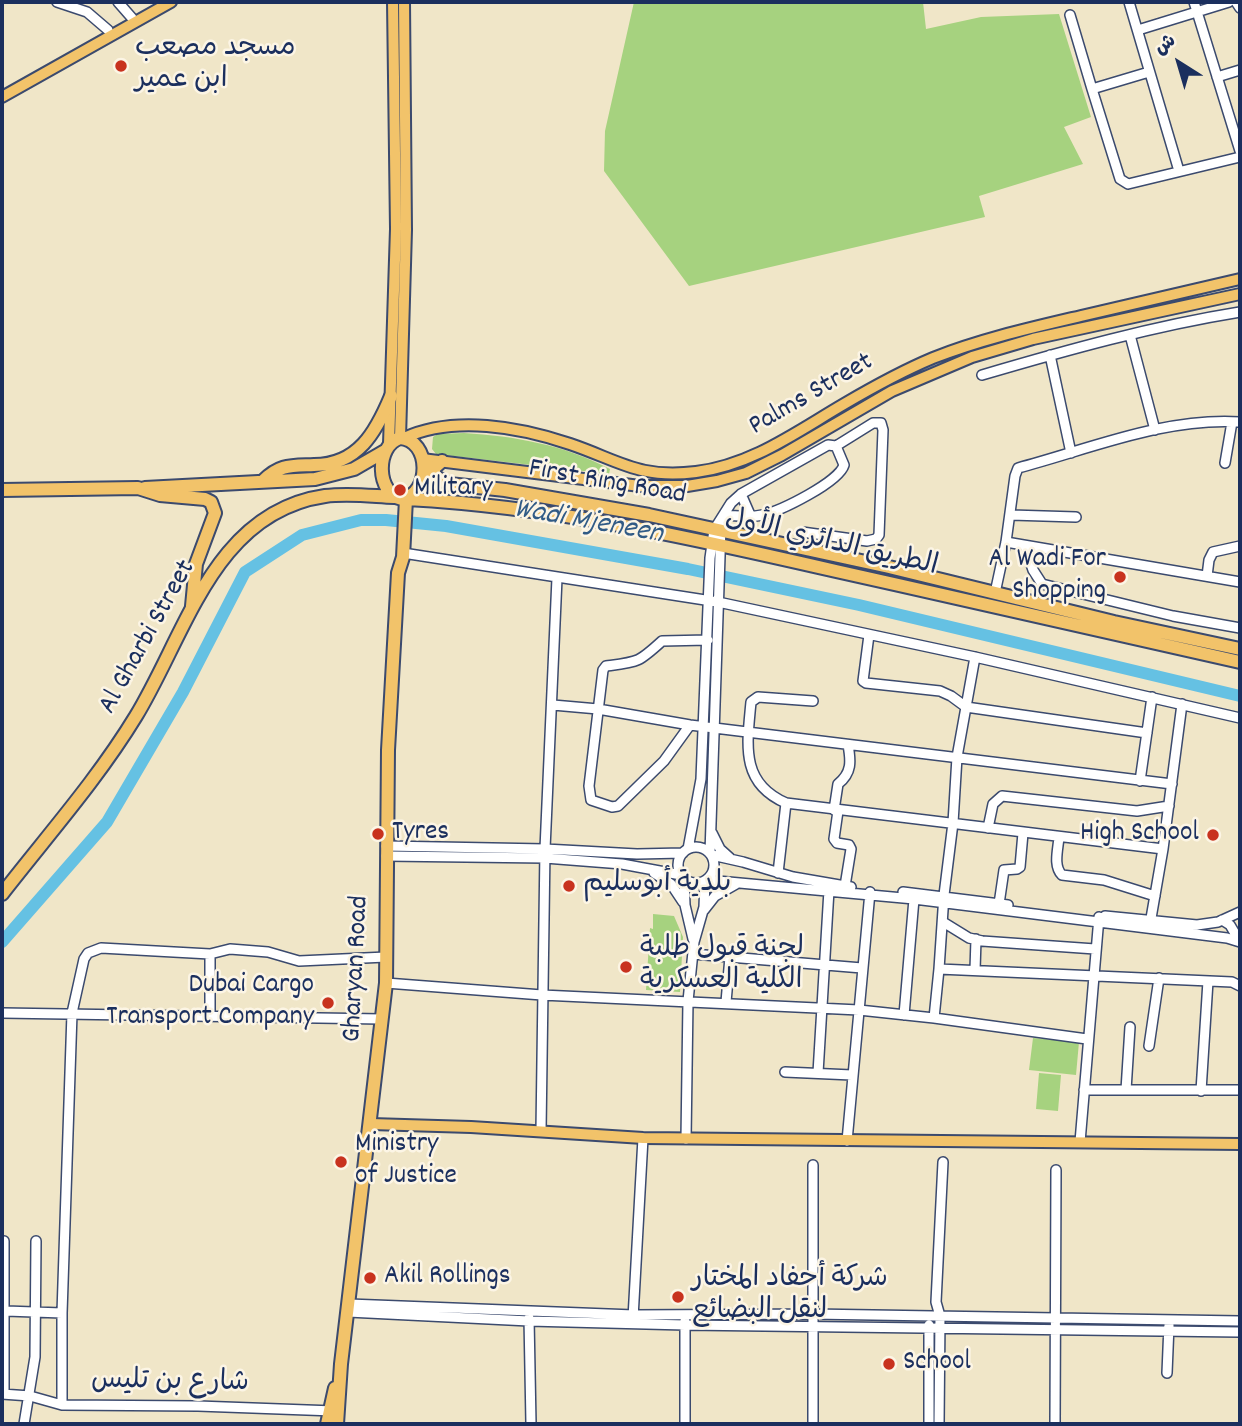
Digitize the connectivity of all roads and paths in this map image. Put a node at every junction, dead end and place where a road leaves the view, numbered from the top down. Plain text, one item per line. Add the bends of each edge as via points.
1 (57, 2) edge
2 (118, 2) edge
3 (158, 2) edge
4 (171, 2) edge
5 (393, 2) edge
6 (404, 2) edge
7 (1129, 2) edge
8 (1229, 2) edge
9 (1236, 2) edge
10 (68, 3) edge
11 (1195, 6) edge
12 (1240, 8) edge
13 (1070, 15) dead end
14 (132, 18) junction
15 (108, 30) junction
16 (1138, 30) junction
17 (1240, 70) edge
18 (1149, 72) junction
19 (1217, 77) junction
20 (1092, 89) junction
21 (2, 90) edge
22 (2, 97) edge
23 (1240, 151) edge
24 (1240, 157) edge
25 (1180, 171) junction
26 (1240, 279) edge
27 (1240, 294) edge
28 (1240, 312) edge
29 (1129, 335) junction
30 (1050, 355) junction
31 (982, 375) dead end
32 (391, 396) junction
33 (1236, 422) edge
34 (1154, 430) junction
35 (395, 443) junction
36 (836, 446) junction
37 (1071, 453) junction
38 (423, 460) junction
39 (442, 461) junction
40 (1225, 463) dead end
41 (434, 475) junction
42 (263, 481) junction
43 (138, 488) junction
44 (2, 490) edge
45 (741, 494) junction
46 (401, 503) junction
47 (1011, 515) junction
48 (751, 517) junction
49 (1076, 517) dead end
50 (802, 531) dead end
51 (401, 535) junction
52 (718, 538) junction
53 (1006, 542) junction
54 (1025, 546) junction
55 (1240, 546) edge
56 (403, 553) junction
57 (398, 573) junction
58 (1207, 576) junction
59 (557, 578) junction
60 (1240, 582) edge
61 (995, 593) junction
62 (714, 598) junction
63 (192, 610) junction
64 (1240, 628) edge
65 (869, 635) junction
66 (708, 639) junction
67 (1240, 649) edge
68 (975, 657) junction
69 (1240, 662) edge
70 (1152, 697) junction
71 (813, 701) dead end
72 (1182, 704) junction
73 (553, 705) junction
74 (966, 707) junction
75 (598, 709) junction
76 (1240, 718) edge
77 (690, 725) junction
78 (708, 727) junction
79 (749, 732) junction
80 (1147, 733) junction
81 (848, 745) junction
82 (957, 757) junction
83 (1140, 780) junction
84 (1172, 785) junction
85 (786, 803) junction
86 (1169, 806) junction
87 (836, 810) junction
88 (953, 823) junction
89 (988, 828) junction
90 (711, 830) junction
91 (1023, 833) junction
92 (1059, 837) junction
93 (1163, 849) junction
94 (386, 851) junction
95 (685, 851) junction
96 (545, 854) junction
97 (711, 854) junction
98 (731, 859) junction
99 (646, 869) junction
100 (778, 873) junction
101 (683, 877) junction
102 (706, 880) junction
103 (740, 883) junction
104 (845, 886) junction
105 (829, 890) junction
106 (870, 892) junction
107 (2, 894) edge
108 (1155, 896) junction
109 (914, 899) junction
110 (944, 900) junction
111 (999, 904) junction
112 (685, 905) junction
113 (1240, 912) edge
114 (702, 915) junction
115 (1099, 918) junction
116 (1222, 920) junction
117 (943, 922) junction
118 (1150, 923) junction
119 (976, 939) junction
120 (694, 942) junction
121 (1240, 942) edge
122 (1095, 949) junction
123 (210, 954) junction
124 (693, 954) junction
125 (386, 957) junction
126 (730, 957) junction
127 (823, 965) junction
128 (862, 968) junction
129 (939, 969) junction
130 (975, 970) junction
131 (1093, 975) junction
132 (1159, 978) junction
133 (1208, 981) junction
134 (386, 984) junction
135 (1240, 986) edge
136 (542, 995) junction
137 (688, 1001) junction
138 (726, 1002) junction
139 (821, 1008) junction
140 (859, 1010) junction
141 (2, 1013) edge
142 (72, 1013) junction
143 (904, 1015) junction
144 (210, 1016) junction
145 (382, 1018) junction
146 (934, 1018) junction
147 (1130, 1027) dead end
148 (1087, 1039) junction
149 (1150, 1046) dead end
150 (785, 1072) dead end
151 (818, 1073) junction
152 (852, 1075) junction
153 (1084, 1090) junction
154 (1126, 1090) junction
155 (1240, 1090) edge
156 (1201, 1091) junction
157 (371, 1124) junction
158 (541, 1131) junction
159 (643, 1138) junction
160 (686, 1139) junction
161 (847, 1141) junction
162 (1080, 1142) junction
163 (1240, 1144) edge
164 (943, 1162) dead end
165 (813, 1165) dead end
166 (1056, 1170) dead end
167 (4, 1241) dead end
168 (36, 1241) dead end
169 (936, 1302) junction
170 (348, 1308) junction
171 (6, 1311) junction
172 (36, 1313) junction
173 (62, 1313) junction
174 (812, 1314) junction
175 (929, 1316) junction
176 (529, 1317) junction
177 (940, 1317) junction
178 (1054, 1319) junction
179 (633, 1320) junction
180 (685, 1320) junction
181 (1108, 1320) junction
182 (1169, 1320) junction
183 (1235, 1321) edge
184 (812, 1326) junction
185 (929, 1329) junction
186 (940, 1329) junction
187 (1055, 1330) junction
188 (1109, 1331) junction
189 (1168, 1331) junction
190 (1236, 1332) edge
191 (1167, 1373) dead end
192 (3, 1394) edge
193 (30, 1396) junction
194 (62, 1405) junction
195 (335, 1416) edge
196 (24, 1424) edge
197 (327, 1424) edge
198 (531, 1424) edge
199 (685, 1424) edge
200 (813, 1424) edge
201 (929, 1424) edge
202 (939, 1424) edge
203 (1055, 1424) edge

1 - 10 street
2 - 14 street
3 - 14 main road
4 - 22 main road
5 - 32 main road via 396,218
6 - 35 main road via 406,230
7 - 16 street
8 - 11 street
9 - 12 street
10 - 15 street
11 - 16 street
11 - 19 street
13 - 20 street
14 - 15 main road
15 - 21 main road
16 - 18 street
17 - 19 street
18 - 20 street
18 - 25 street
19 - 23 street
20 - 25 street via 1120,179 1128,184
24 - 25 street
26 - 35 main road, Palms Street via 964,347 872,387 762,452 711,470 643,472 558,440 498,428 441,427
27 - 39 main road via 1033,339 972,357 892,391 758,467 717,481 639,486
28 - 29 street
29 - 30 street
29 - 34 street
30 - 31 street
30 - 37 street
32 - 35 main road
32 - 42 highway via 372,435 353,454 323,465 283,467
33 - 34 street
33 - 40 street
34 - 37 street
35 - 38 highway via 415,444
35 - 42 highway via 365,464 336,475
35 - 46 highway via 383,478
36 - 45 street via 828,445
36 - 48 street via 844,465 840,473 786,507
36 - 50 street via 873,423 883,426 879,535 867,541
37 - 47 street via 1018,468
38 - 39 main road
38 - 41 highway
38 - 46 highway via 420,485
39 - 41 highway
41 - 52 highway, First Ring Road via 455,485 649,515
42 - 43 highway
43 - 44 highway
43 - 63 highway via 205,499 215,507 196,564
45 - 48 street
45 - 52 street via 731,503
46 - 51 highway, Gharyan Road
46 - 52 highway, الطريق الدائري الأول via 461,502
46 - 63 highway, Al Gharbi Street via 327,496 296,503 254,528 226,553
47 - 49 street
47 - 53 street
48 - 52 street
51 - 56 highway, Gharyan Road
51 - 57 highway, Gharyan Road via 395,558
52 - 61 highway, First Ring Road via 838,555
52 - 62 street
52 - 69 highway, الطريق الدائري الأول
53 - 54 street
53 - 61 street
54 - 58 street
54 - 64 street via 1042,584
55 - 58 street via 1213,552
56 - 57 highway, Gharyan Road
56 - 59 street
57 - 94 highway, Gharyan Road
58 - 60 street
59 - 62 street
59 - 73 street
61 - 67 highway, First Ring Road
62 - 65 street
62 - 66 street
62 - 78 street
63 - 107 highway, Al Gharbi Street via 124,736
65 - 68 street
65 - 74 street via 864,682 940,691
66 - 75 street via 662,641 637,662 606,666
66 - 78 street
68 - 70 street
68 - 74 street
70 - 72 street
70 - 80 street
71 - 79 street via 754,698
72 - 76 street
72 - 84 street
73 - 75 street
73 - 96 street
74 - 80 street
74 - 82 street
75 - 77 street
75 - 77 street via 589,794 590,800 612,807 664,761
77 - 78 street
78 - 79 street
78 - 90 street
78 - 95 street
79 - 81 street
79 - 85 street via 751,772 771,797
80 - 83 street
81 - 82 street
81 - 87 street via 851,762 846,778 838,784
82 - 83 street
82 - 88 street
83 - 84 street
84 - 86 street
85 - 87 street
85 - 100 street
86 - 89 street via 1137,811 1002,796 993,804
86 - 93 street
87 - 88 street
87 - 104 street via 834,839 851,847
88 - 89 street
88 - 110 street
89 - 91 street
90 - 97 street
90 - 98 street
91 - 92 street
91 - 111 street via 1020,867 1004,870
92 - 93 street
92 - 108 street via 1057,863 1062,875 1104,880
93 - 108 street
94 - 96 street
94 - 125 highway, Gharyan Road
95 - 96 street
95 - 97 street via 699,847
95 - 101 street via 679,864
96 - 99 street
96 - 136 street
97 - 98 street
97 - 102 street via 715,866
98 - 100 street
99 - 101 street
99 - 112 street via 671,884
100 - 104 street
101 - 102 street via 694,883
101 - 112 street
102 - 103 street
102 - 114 street
103 - 105 street
103 - 114 street via 724,888
104 - 106 street
105 - 106 street
105 - 127 street
106 - 109 street
106 - 110 street
106 - 128 street
108 - 118 street
109 - 110 street
109 - 143 street
110 - 111 street
110 - 115 street
110 - 117 street
111 - 115 street
112 - 120 street
113 - 116 street
114 - 120 street
115 - 118 street
115 - 122 street
116 - 118 street via 1196,925
116 - 121 street
117 - 119 street
117 - 129 street
118 - 121 street
119 - 122 street
119 - 130 street
120 - 124 street
122 - 131 street
123 - 125 street via 230,949 268,952 299,961
123 - 142 street via 94,950 83,959
123 - 144 street
124 - 126 street
124 - 137 street
125 - 134 highway, Gharyan Road
126 - 127 street
126 - 138 street
127 - 128 street
127 - 139 street
128 - 140 street
129 - 130 street
129 - 146 street
130 - 131 street
131 - 132 street
131 - 148 street
132 - 133 street
132 - 149 street
133 - 135 street
133 - 156 street
134 - 136 street
134 - 145 highway, Gharyan Road
136 - 137 street
136 - 158 street
137 - 138 street
137 - 160 street
138 - 139 street
139 - 140 street
139 - 151 street
140 - 143 street
140 - 152 street
141 - 142 street
142 - 144 street
142 - 173 street
143 - 146 street
144 - 145 street
145 - 157 highway, Gharyan Road
146 - 148 street
147 - 154 street
148 - 153 street
150 - 151 street
151 - 152 street
152 - 161 street
153 - 154 street
153 - 162 street
154 - 156 street
155 - 156 street
157 - 158 main road
157 - 170 highway, Gharyan Road
158 - 159 main road
159 - 160 main road
159 - 179 street
160 - 161 main road
161 - 162 main road
162 - 163 main road
164 - 169 street
165 - 174 street
166 - 178 street
167 - 171 street
168 - 172 street
169 - 175 street
169 - 177 street
170 - 176 street
170 - 195 highway, Gharyan Road
171 - 172 street
171 - 192 street
172 - 173 street
172 - 193 street
173 - 194 street
174 - 175 street
174 - 180 street
174 - 184 street
175 - 177 street
175 - 185 street
176 - 179 street
176 - 198 street
177 - 178 street
177 - 186 street
178 - 181 street
178 - 187 street
179 - 180 street
180 - 184 street
180 - 199 street
181 - 182 street
181 - 188 street
182 - 183 street
182 - 189 street
183 - 190 street
184 - 185 street
184 - 200 street
185 - 186 street
185 - 201 street
186 - 187 street
186 - 202 street
187 - 188 street
187 - 203 street
188 - 189 street
189 - 190 street
189 - 191 street
192 - 193 street, شارع بن تليس
193 - 194 street, شارع بن تليس
193 - 196 street
194 - 195 street, شارع بن تليس via 198,1406
195 - 197 highway, Gharyan Road

